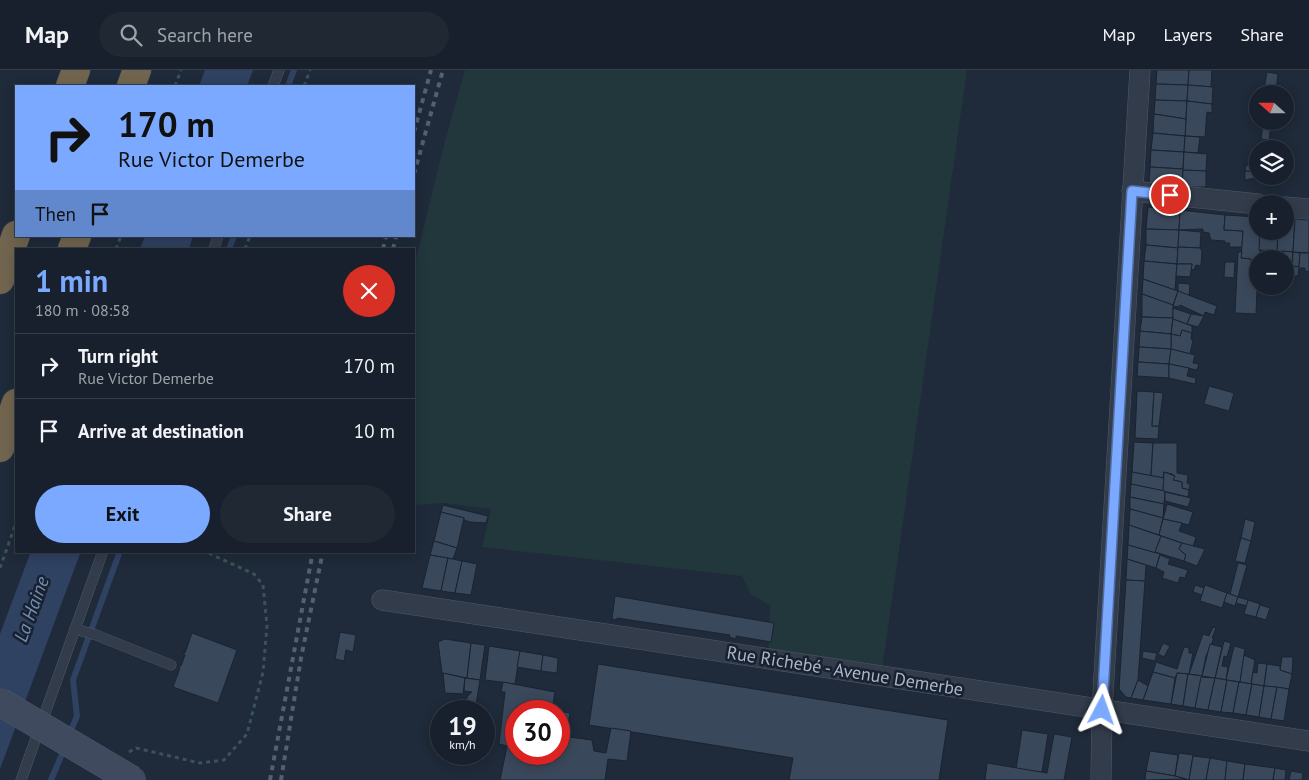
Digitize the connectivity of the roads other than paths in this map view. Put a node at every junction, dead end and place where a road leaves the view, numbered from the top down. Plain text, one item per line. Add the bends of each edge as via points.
1 (76, 70) edge
2 (137, 70) edge
3 (279, 70) edge
4 (1140, 70) edge
5 (70, 85) edge
6 (131, 85) edge
7 (273, 85) edge
8 (1132, 191) junction
9 (1249, 203) edge
10 (1294, 208) edge
11 (1309, 209) edge
12 (15, 237) edge
13 (0, 280) edge
14 (15, 406) edge
15 (0, 448) edge
16 (103, 553) edge
17 (382, 600) dead end
18 (75, 629) junction
19 (171, 665) dead end
20 (0, 702) edge
21 (1102, 710) junction
22 (1309, 742) edge
23 (126, 768) edge
24 (21, 780) edge
25 (1101, 780) edge

1 - 5 highway
2 - 6 highway
3 - 7 lane
4 - 8 street
8 - 9 street
8 - 21 street
10 - 11 street
12 - 13 highway
14 - 15 highway
16 - 18 lane
17 - 21 street, Rue Richebé - Avenue Demerbe
18 - 19 lane
18 - 24 lane
20 - 23 main road, bridge
21 - 22 street, Rue Richebé - Avenue Demerbe
21 - 25 street

